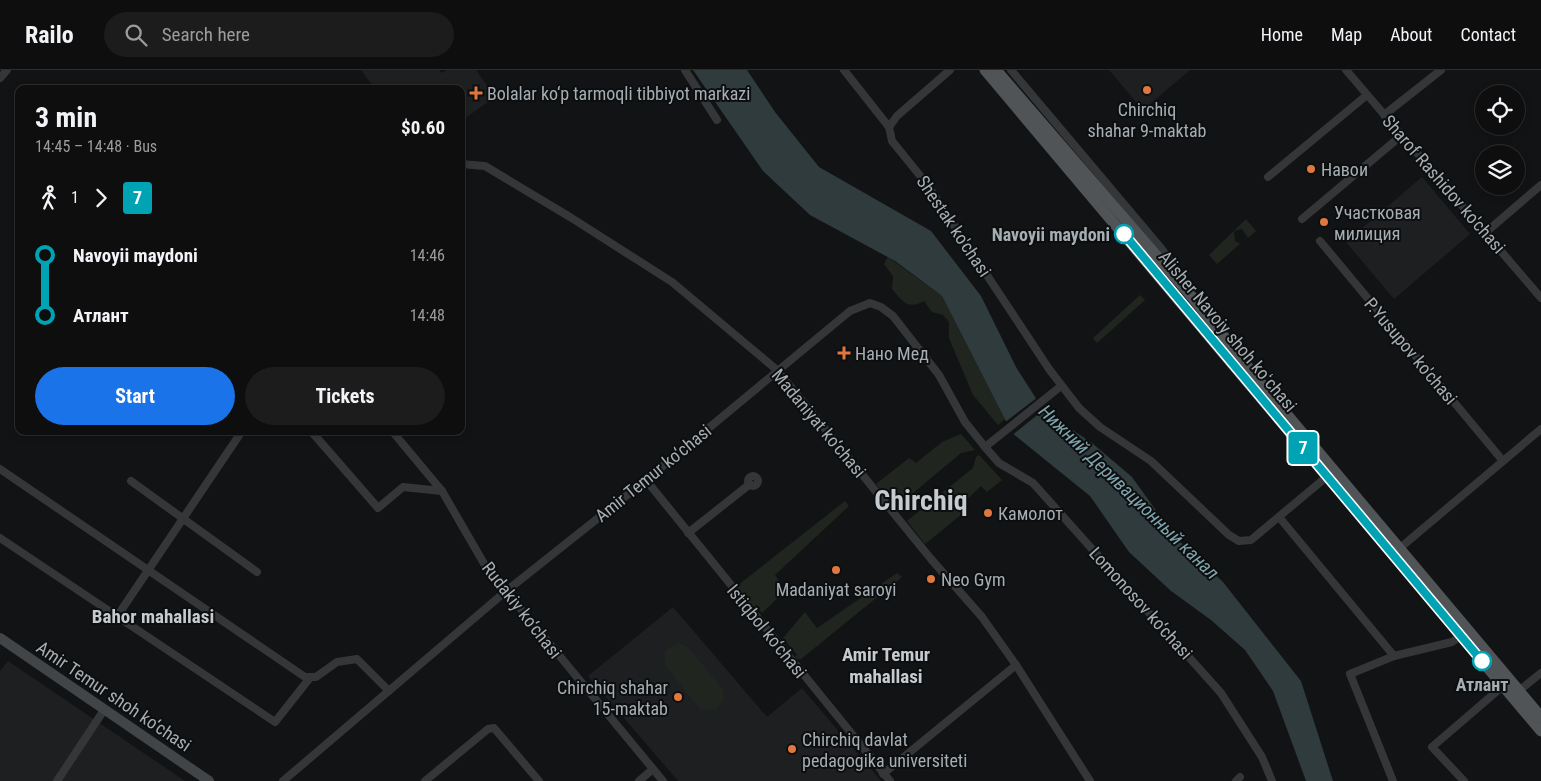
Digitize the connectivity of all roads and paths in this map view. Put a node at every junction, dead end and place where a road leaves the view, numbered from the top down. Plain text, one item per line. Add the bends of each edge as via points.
1 (7, 70) edge
2 (685, 70) edge
3 (844, 70) edge
4 (950, 70) edge
5 (985, 70) edge
6 (996, 70) edge
7 (1011, 70) edge
8 (1346, 70) edge
9 (1441, 70) edge
10 (0, 78) edge
11 (1367, 95) junction
12 (1384, 115) junction
13 (717, 120) dead end
14 (889, 127) junction
15 (1402, 135) junction
16 (465, 164) edge
17 (1268, 177) dead end
18 (1541, 185) edge
19 (1302, 219) dead end
20 (1485, 233) junction
21 (1320, 241) dead end
22 (1193, 298) junction
23 (1541, 298) edge
24 (777, 370) junction
25 (1061, 386) junction
26 (1541, 429) edge
27 (239, 435) edge
28 (318, 435) edge
29 (395, 435) edge
30 (985, 447) junction
31 (1503, 461) junction
32 (0, 469) edge
33 (1332, 473) junction
34 (646, 480) junction
35 (131, 481) dead end
36 (750, 484) dead end
37 (442, 490) junction
38 (1279, 517) junction
39 (183, 518) junction
40 (688, 533) junction
41 (0, 538) edge
42 (1400, 548) junction
43 (148, 570) junction
44 (257, 572) dead end
45 (505, 592) junction
46 (116, 618) junction
47 (1461, 636) junction
48 (0, 638) edge
49 (1394, 656) junction
50 (1016, 665) junction
51 (1541, 673) edge
52 (309, 678) junction
53 (1503, 686) junction
54 (389, 691) junction
55 (1515, 693) junction
56 (104, 710) junction
57 (1541, 717) edge
58 (1541, 730) edge
59 (653, 769) junction
60 (883, 774) junction
61 (57, 781) edge
62 (209, 781) edge
63 (283, 781) edge
64 (425, 781) edge
65 (539, 781) edge
66 (638, 781) edge
67 (662, 781) edge
68 (890, 781) edge
69 (1090, 781) edge
70 (1272, 781) edge
71 (1393, 781) edge
72 (1464, 781) edge

1 - 10 street
2 - 13 street
3 - 14 street, Shestak ko'chasi
4 - 14 street via 897,116
5 - 33 main road, Alisher Navoiy shoh koʻchasi
6 - 22 main road, Alisher Navoiy shoh koʻchasi
7 - 22 street, Alisher Navoiy shoh koʻchasi via 1161,248 1181,274
8 - 11 street, Sharof Rashidov ko'chasi
9 - 12 street
11 - 12 street, Sharof Rashidov ko'chasi
11 - 17 street
12 - 15 street, Sharof Rashidov ko'chasi
14 - 25 street, Shestak ko'chasi via 892,141 958,228
15 - 19 street
15 - 20 street, Sharof Rashidov ko'chasi
16 - 24 street, Madaniyat ko‘chasi via 477,164 492,170 672,282
18 - 20 street
20 - 23 street, Sharof Rashidov ko'chasi
21 - 31 street, P.Yusupov ko'chasi
22 - 33 main road, Alisher Navoiy shoh koʻchasi
24 - 30 street, Amir Temur ko‘chasi via 850,310 875,304 893,316 939,375 965,422
24 - 34 street, Amir Temur ko‘chasi
24 - 50 street, Madaniyat ko‘chasi via 930,559 982,617
25 - 30 street
25 - 38 street, Shestak ko'chasi via 1100,427 1151,461 1239,541 1251,540
26 - 31 street
27 - 39 street
28 - 37 street via 378,508 403,487
29 - 37 street, Rudakiy ko‘chasi
30 - 70 street, Lomonosov ko‘chasi via 998,463 1033,484 1221,693 1262,757
31 - 42 street
32 - 43 street
33 - 38 street, Shestak ko'chasi
33 - 42 main road, Alisher Navoiy shoh koʻchasi
33 - 47 main road, Alisher Navoiy shoh koʻchasi
34 - 40 street, Istiqbol ko‘chasi
34 - 45 street, Amir Temur ko‘chasi
35 - 39 street
36 - 40 street
37 - 45 street, Rudakiy ko‘chasi via 486,568
38 - 49 street
39 - 43 street
39 - 44 street
40 - 60 street, Istiqbol ko‘chasi
41 - 46 street
42 - 55 main road, Alisher Navoiy shoh koʻchasi
43 - 46 street
43 - 52 street
45 - 54 street, Amir Temur ko‘chasi
45 - 59 street, Rudakiy ko‘chasi
46 - 52 street via 275,722
47 - 49 street via 1452,642
47 - 53 main road, Alisher Navoiy shoh koʻchasi
48 - 56 main road, Amir Temur shoh ko‘chasi
49 - 71 street via 1350,674
50 - 60 street
50 - 69 street, Madaniyat ko‘chasi
51 - 55 street
52 - 54 street via 316,678 336,662 357,659
53 - 55 main road, Alisher Navoiy shoh koʻchasi
53 - 72 street via 1432,747
54 - 63 street, Amir Temur ko‘chasi
55 - 57 main road, Alisher Navoiy shoh koʻchasi
55 - 58 main road, Alisher Navoiy shoh koʻchasi
56 - 61 street
56 - 62 main road, Amir Temur shoh ko‘chasi
59 - 66 street
59 - 67 street, Rudakiy ko‘chasi
60 - 68 street, Istiqbol ko‘chasi
64 - 65 street via 488,729 494,728

